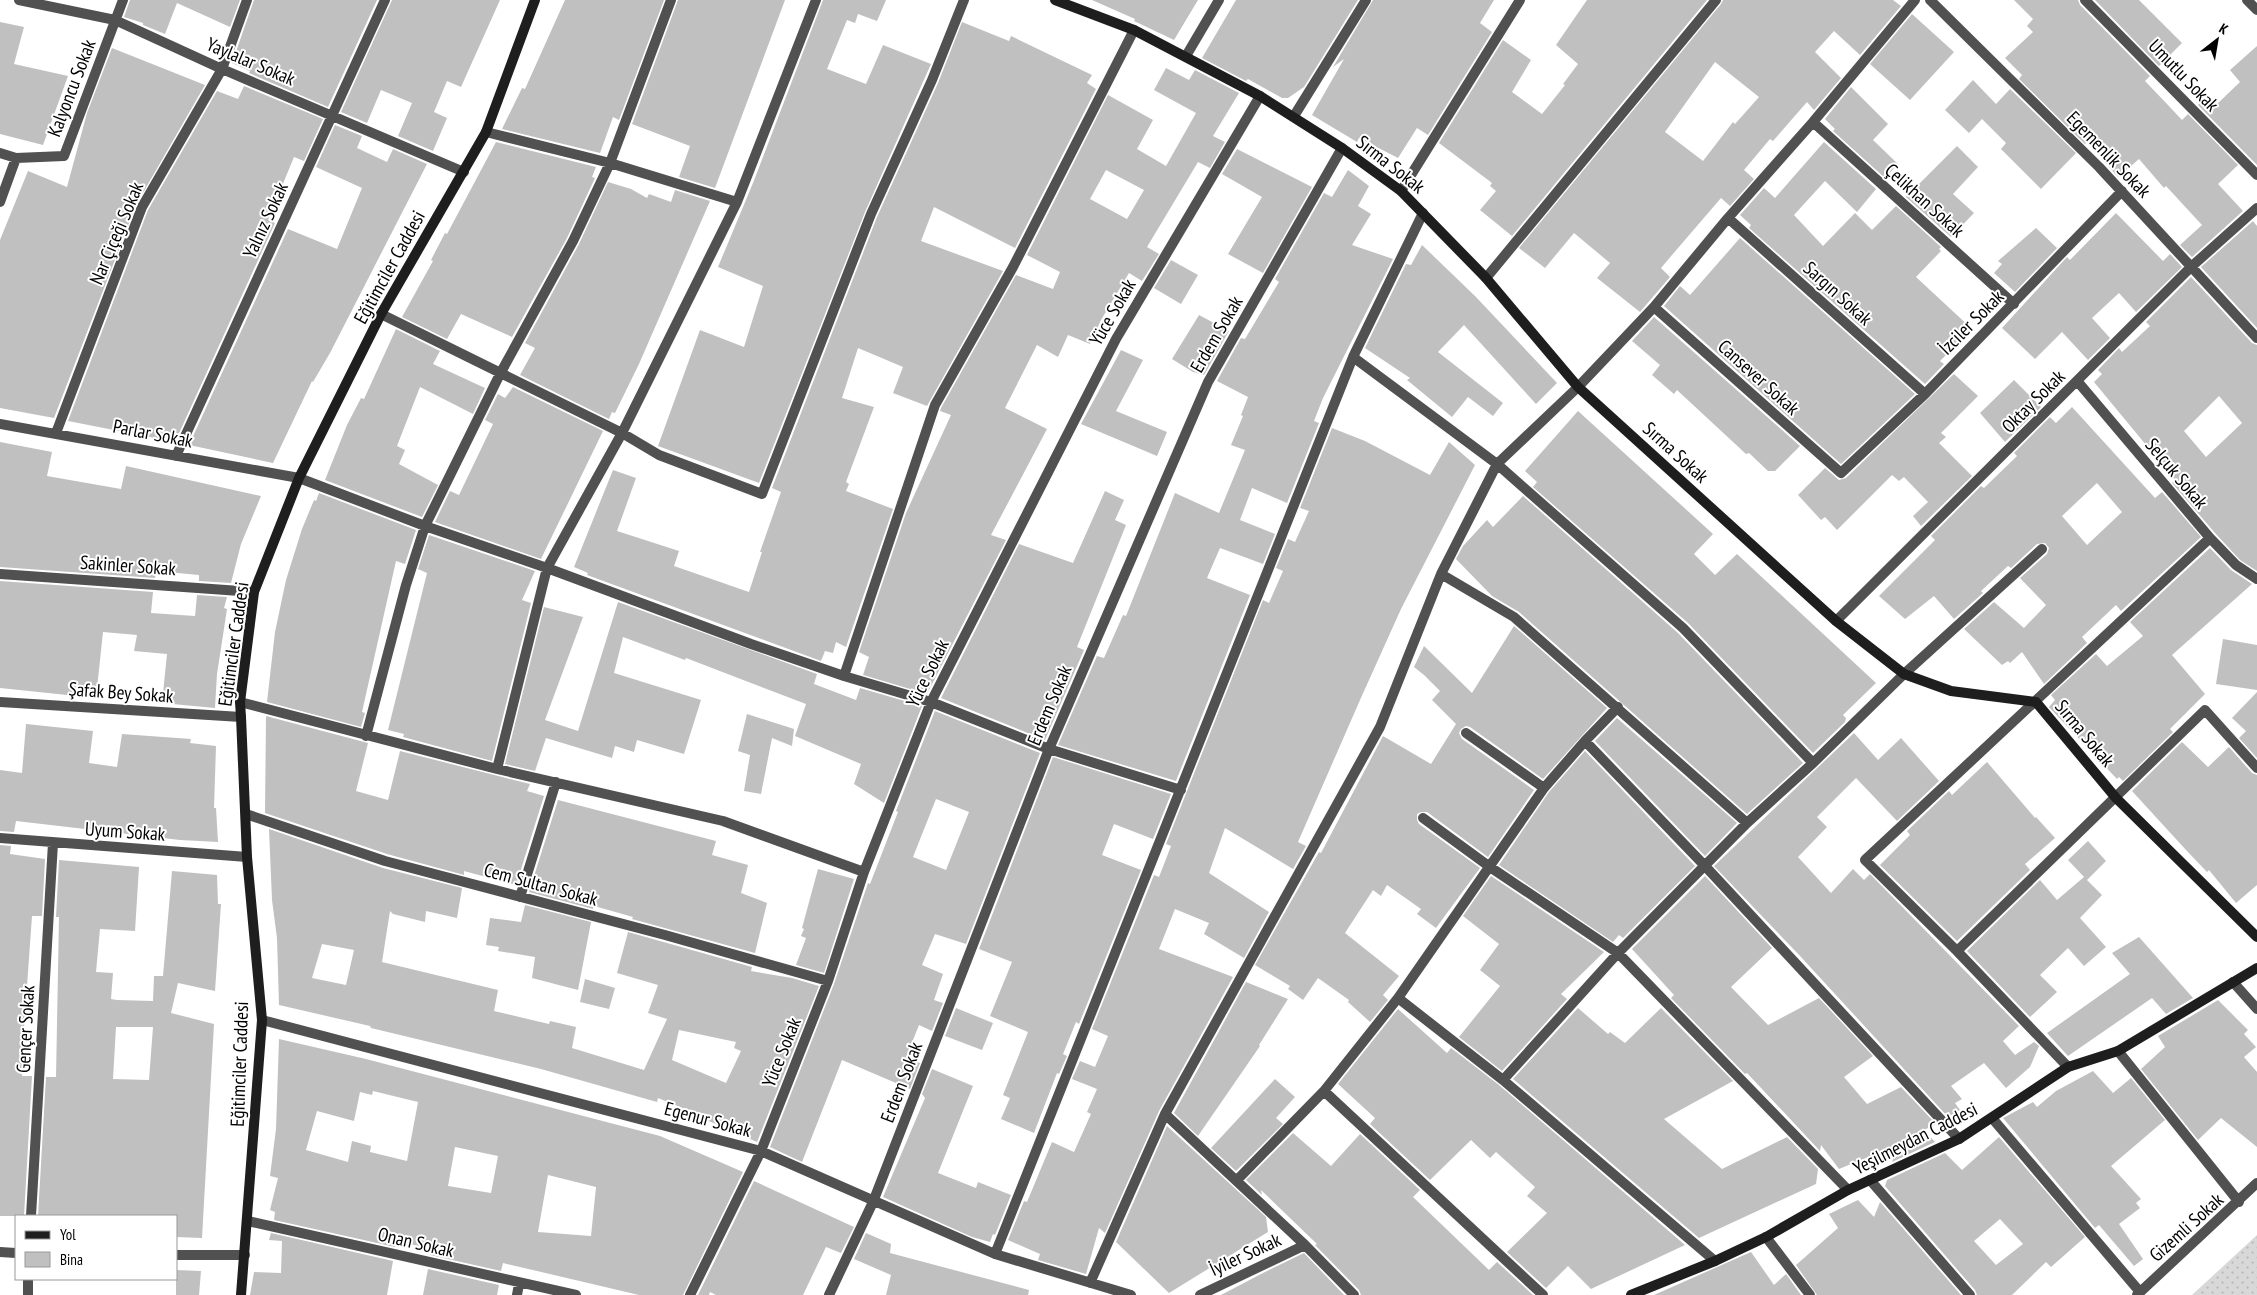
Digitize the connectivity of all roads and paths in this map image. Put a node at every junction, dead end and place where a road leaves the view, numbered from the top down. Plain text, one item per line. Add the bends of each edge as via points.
1 (19, 0) edge
2 (123, 0) edge
3 (248, 0) edge
4 (385, 0) edge
5 (535, 0) edge
6 (671, 0) edge
7 (816, 0) edge
8 (964, 0) edge
9 (1055, 0) edge
10 (1219, 0) edge
11 (1366, 0) edge
12 (1520, 0) edge
13 (1716, 0) edge
14 (1915, 0) edge
15 (1930, 0) edge
16 (2085, 0) edge
17 (2247, 0) edge
18 (1068, 2) edge
19 (2257, 10) edge
20 (116, 20) junction
21 (1134, 30) junction
22 (1186, 56) junction
23 (222, 69) junction
24 (1260, 96) junction
25 (332, 114) junction
26 (1294, 116) junction
27 (1813, 122) junction
28 (486, 132) junction
29 (1342, 148) junction
30 (0, 153) edge
31 (16, 158) junction
32 (610, 163) junction
33 (464, 172) junction
34 (2257, 175) edge
35 (1401, 191) junction
36 (2122, 191) junction
37 (0, 202) edge
38 (737, 202) junction
39 (2257, 208) edge
40 (1423, 213) junction
41 (1728, 218) junction
42 (2191, 267) junction
43 (1486, 278) junction
44 (2014, 304) junction
45 (1654, 307) junction
46 (381, 314) junction
47 (2257, 338) edge
48 (1353, 357) junction
49 (500, 374) junction
50 (2078, 382) junction
51 (1578, 387) junction
52 (1925, 394) junction
53 (0, 424) edge
54 (56, 433) junction
55 (622, 433) junction
56 (176, 456) junction
57 (1497, 464) junction
58 (1841, 473) joint
59 (299, 478) junction
60 (425, 526) junction
61 (2210, 538) junction
62 (2042, 549) dead end
63 (547, 568) junction
64 (0, 574) edge
65 (1441, 574) junction
66 (2257, 579) edge
67 (254, 592) junction
68 (1836, 620) junction
69 (1904, 674) junction
70 (844, 676) junction
71 (0, 702) edge
72 (240, 702) junction
73 (931, 702) junction
74 (2036, 702) junction
75 (1618, 708) junction
76 (240, 717) junction
77 (1466, 733) dead end
78 (366, 736) junction
79 (1585, 741) junction
80 (1049, 749) junction
81 (1813, 763) junction
82 (2257, 768) edge
83 (497, 769) junction
84 (556, 782) junction
85 (1544, 788) junction
86 (1181, 790) junction
87 (2116, 798) junction
88 (246, 814) junction
89 (1422, 818) dead end
90 (1747, 823) junction
91 (0, 838) edge
92 (53, 843) junction
93 (247, 857) junction
94 (1705, 866) junction
95 (1490, 867) junction
96 (864, 872) junction
97 (520, 897) junction
98 (2257, 938) edge
99 (1957, 951) junction
100 (1618, 953) junction
101 (2257, 968) edge
102 (828, 981) junction
103 (2234, 982) junction
104 (1398, 998) junction
105 (2257, 1009) edge
106 (262, 1020) junction
107 (2118, 1050) junction
108 (2068, 1067) junction
109 (1503, 1080) junction
110 (1324, 1091) junction
111 (1165, 1114) junction
112 (1992, 1118) junction
113 (1959, 1139) junction
114 (761, 1151) junction
115 (1237, 1180) junction
116 (1870, 1180) junction
117 (2257, 1183) edge
118 (1848, 1190) junction
119 (873, 1202) junction
120 (2239, 1202) junction
121 (31, 1215) edge
122 (248, 1220) junction
123 (1766, 1237) junction
124 (1305, 1245) junction
125 (0, 1252) edge
126 (15, 1253) edge
127 (995, 1254) junction
128 (178, 1255) edge
129 (245, 1255) junction
130 (1715, 1261) junction
131 (28, 1280) edge
132 (1090, 1283) junction
133 (519, 1284) junction
134 (2138, 1293) edge
135 (28, 1295) edge
136 (241, 1295) edge
137 (517, 1295) edge
138 (576, 1295) edge
139 (690, 1295) edge
140 (828, 1295) edge
141 (1130, 1295) edge
142 (1200, 1295) edge
143 (1354, 1295) edge
144 (1543, 1295) edge
145 (1631, 1295) edge
146 (1810, 1295) edge
147 (1970, 1295) edge

1 - 20 street, Yaylalar Sokak
2 - 20 street, Kalyoncu Sokak
3 - 23 street, Nar Çiçeği Sokak
4 - 25 street, Yalnız Sokak
5 - 28 street, Eğitimciler Caddesi
6 - 32 street
7 - 38 street
8 - 55 street via 932,80 871,214 762,494 659,455
9 - 18 street, Sırma Sokak
10 - 22 street
11 - 26 street
12 - 35 street
13 - 43 street
14 - 27 street
15 - 36 street, Egemenlik Sokak
16 - 34 street, Umutlu Sokak
17 - 19 street
18 - 21 street, Sırma Sokak
20 - 23 street, Yaylalar Sokak
20 - 31 street, Kalyoncu Sokak via 64,156
21 - 22 street, Sırma Sokak
21 - 70 street via 1013,266 935,405
22 - 24 street, Sırma Sokak
23 - 25 street, Yaylalar Sokak
23 - 54 street, Nar Çiçeği Sokak via 142,207
24 - 26 street, Sırma Sokak
24 - 73 street, Yüce Sokak via 1116,339
25 - 33 street, Yaylalar Sokak
25 - 56 street, Yalnız Sokak
26 - 29 street, Sırma Sokak
27 - 41 street
27 - 44 street, Çelikhan Sokak
28 - 32 street
28 - 33 street, Eğitimciler Caddesi
29 - 35 street, Sırma Sokak
29 - 80 street, Erdem Sokak via 1208,382
30 - 31 street
31 - 37 street
32 - 38 street
32 - 49 street via 573,242
33 - 46 street, Eğitimciler Caddesi
35 - 40 street, Sırma Sokak
36 - 42 street, Egemenlik Sokak
36 - 44 street, İzciler Sokak
38 - 55 street
39 - 42 street, Oktay Sokak
40 - 43 street, Sırma Sokak
40 - 48 street
41 - 45 street
41 - 52 street, Sargın Sokak
42 - 47 street, Egemenlik Sokak
42 - 50 street, Oktay Sokak
43 - 51 street, Sırma Sokak
44 - 52 street, İzciler Sokak
45 - 51 street
45 - 58 street, Cansever Sokak
46 - 49 street
46 - 59 street, Eğitimciler Caddesi
48 - 57 street
48 - 86 street
49 - 55 street
49 - 60 street
50 - 61 street, Selçuk Sokak
50 - 68 street, Oktay Sokak
51 - 57 street
51 - 68 street, Sırma Sokak
52 - 58 street, İzciler Sokak
53 - 54 street, Parlar Sokak
54 - 56 street, Parlar Sokak
55 - 63 street
56 - 59 street, Parlar Sokak
57 - 65 street
57 - 81 street via 1683,628
59 - 60 street, Parlar Sokak
59 - 67 street, Eğitimciler Caddesi
60 - 63 street, Parlar Sokak
60 - 78 street
61 - 66 street, Selçuk Sokak via 2236,565
61 - 74 street
62 - 69 street
63 - 70 street, Parlar Sokak
63 - 83 street
64 - 67 street, Sakinler Sokak
65 - 75 street via 1514,616
65 - 111 street via 1380,727
67 - 72 street, Eğitimciler Caddesi
68 - 69 street, Sırma Sokak
69 - 74 street, Sırma Sokak via 1951,691
69 - 81 street
70 - 73 street, Parlar Sokak
71 - 76 street, Şafak Bey Sokak
72 - 76 street, Eğitimciler Caddesi
72 - 78 street
73 - 80 street, Parlar Sokak
73 - 96 street, Yüce Sokak
74 - 87 street, Sırma Sokak
74 - 99 street via 1865,860
75 - 79 street
75 - 90 street
76 - 88 street, Eğitimciler Caddesi
77 - 85 street
78 - 83 street
79 - 85 street
79 - 94 street
80 - 86 street, Parlar Sokak
80 - 119 street, Erdem Sokak
81 - 90 street
82 - 87 street via 2205,710
83 - 84 street
84 - 96 street via 723,821
84 - 97 street
85 - 95 street
86 - 127 street
87 - 98 street, Sırma Sokak
87 - 99 street
88 - 93 street, Eğitimciler Caddesi
88 - 97 street, Cem Sultan Sokak via 385,861
89 - 95 street
90 - 94 street
91 - 92 street, Uyum Sokak
92 - 93 street, Uyum Sokak
92 - 121 street, Gençer Sokak
93 - 106 street, Eğitimciler Caddesi
94 - 100 street
94 - 113 street
95 - 100 street
95 - 104 street
96 - 102 street, Yüce Sokak
97 - 102 street, Cem Sultan Sokak
99 - 108 street
100 - 109 street
100 - 118 street
101 - 103 street, Yeşilmeydan Caddesi
102 - 114 street, Yüce Sokak
103 - 105 street
103 - 107 street, Yeşilmeydan Caddesi
104 - 109 street
104 - 110 street
106 - 114 street, Egenur Sokak
106 - 122 street, Eğitimciler Caddesi
107 - 108 street, Yeşilmeydan Caddesi
107 - 120 street
108 - 112 street, Yeşilmeydan Caddesi
109 - 130 street
110 - 115 street
110 - 144 street
111 - 115 street
111 - 132 street
112 - 113 street, Yeşilmeydan Caddesi
112 - 134 street
113 - 116 street, Yeşilmeydan Caddesi
114 - 119 street, Egenur Sokak
114 - 139 street, Yüce Sokak
115 - 124 street
116 - 118 street, Yeşilmeydan Caddesi
116 - 147 street
117 - 120 street, Gizemli Sokak
118 - 123 street, Yeşilmeydan Caddesi
119 - 127 street, Egenur Sokak
119 - 140 street, Erdem Sokak
120 - 134 street, Gizemli Sokak
122 - 129 street, Eğitimciler Caddesi
122 - 133 street, Onan Sokak
123 - 130 street, Yeşilmeydan Caddesi
123 - 146 street
124 - 142 street, İyiler Sokak
124 - 143 street
125 - 126 street
127 - 132 street, Egenur Sokak
128 - 129 street
129 - 136 street, Eğitimciler Caddesi
130 - 145 street, Yeşilmeydan Caddesi
131 - 135 street
132 - 141 street, Egenur Sokak
133 - 137 street
133 - 138 street, Onan Sokak

